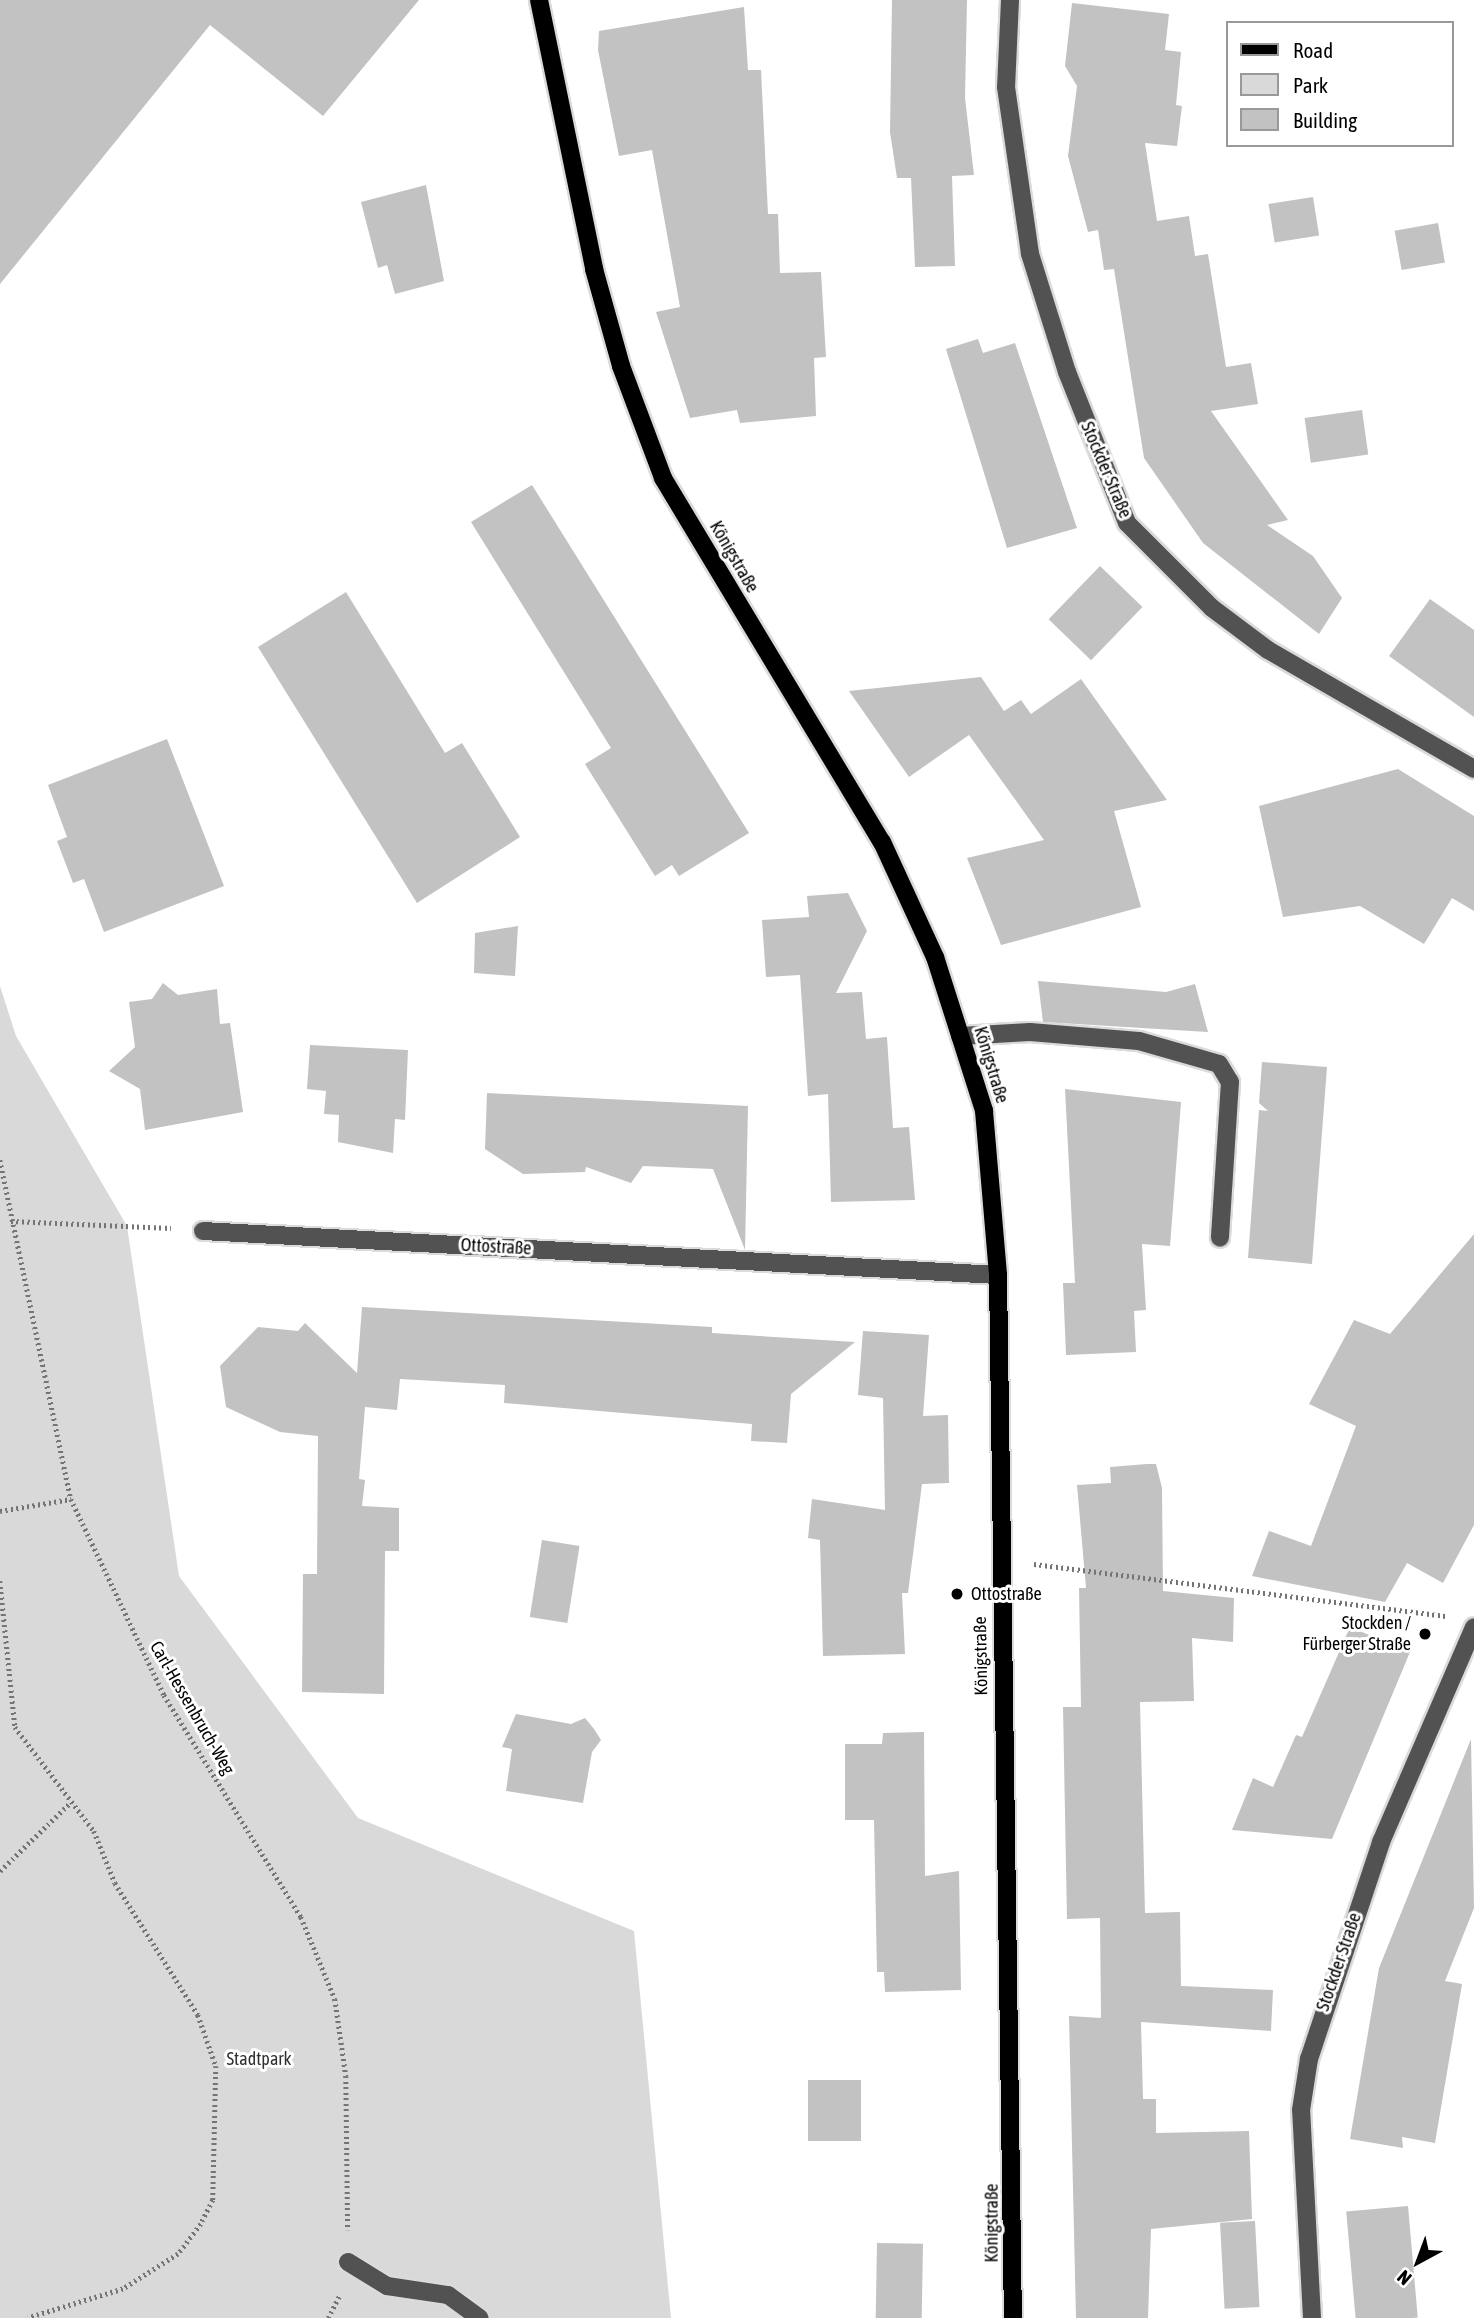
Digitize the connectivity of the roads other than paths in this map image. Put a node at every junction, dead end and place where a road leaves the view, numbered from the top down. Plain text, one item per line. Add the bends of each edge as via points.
1 (539, 0) edge
2 (1010, 0) edge
3 (1474, 769) edge
4 (960, 1036) junction
5 (204, 1231) road end
6 (1220, 1238) dead end
7 (998, 1275) junction
8 (1467, 1622) edge
9 (348, 2262) road end
10 (480, 2318) edge
11 (1013, 2318) edge
12 (1312, 2318) edge

1 - 4 main road, Königstraße via 589,251 621,366 663,478 882,842 935,957
2 - 3 street, Stockder Straße via 1006,87 1025,230 1067,372 1128,523 1202,599 1268,650
4 - 6 street via 1030,1032 1139,1041 1219,1064 1230,1082
4 - 7 main road, Königstraße via 984,1111
5 - 7 street, Ottostraße
7 - 11 main road, Königstraße
8 - 12 street, Stockder Straße via 1381,1842 1309,2059 1301,2110
9 - 10 street via 387,2286 449,2295

